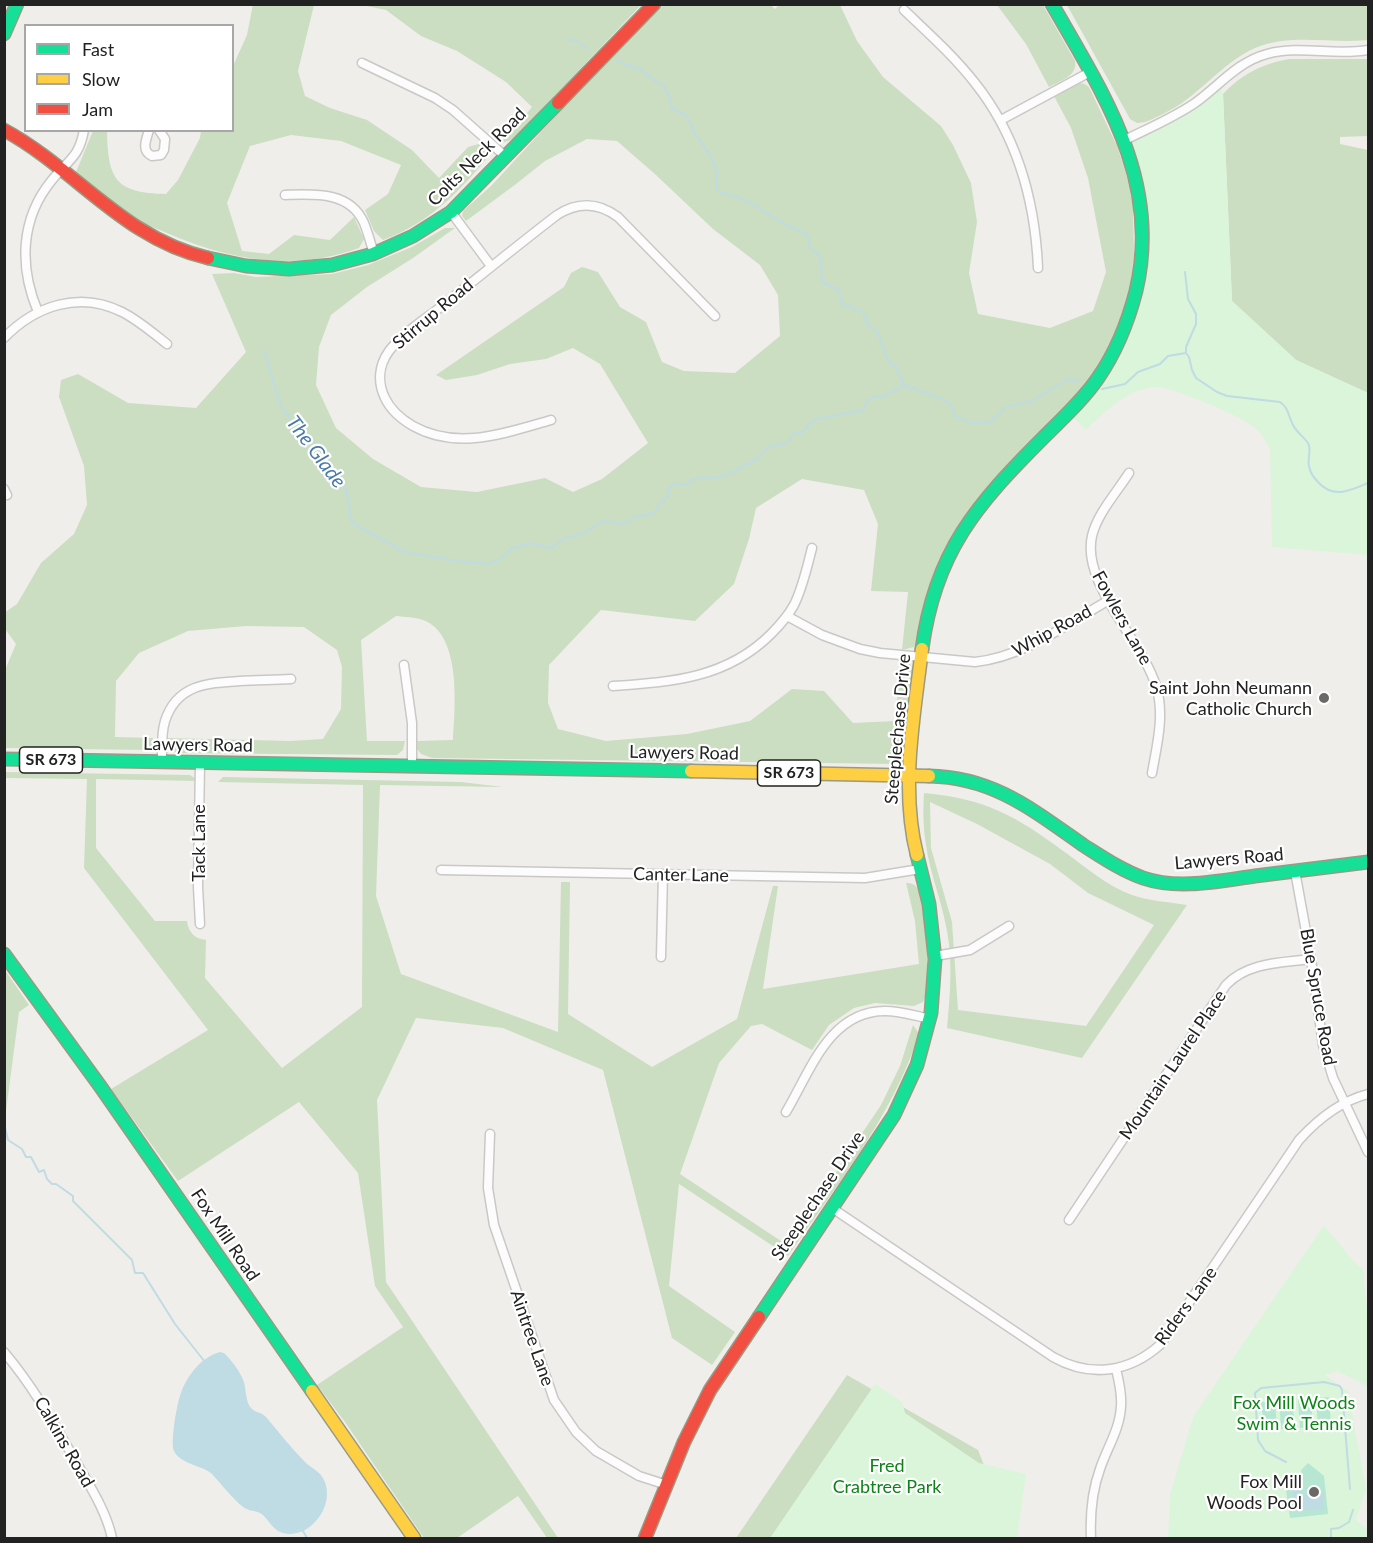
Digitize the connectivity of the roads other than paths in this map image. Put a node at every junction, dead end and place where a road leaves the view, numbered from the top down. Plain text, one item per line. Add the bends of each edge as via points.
1 (17, 4) edge
2 (654, 4) edge
3 (1052, 4) edge
4 (904, 10) dead end
5 (4, 34) edge
6 (1368, 50) edge
7 (362, 63) dead end
8 (1090, 72) junction
9 (1001, 120) junction
10 (4, 130) edge
11 (83, 132) edge
12 (148, 132) edge
13 (160, 132) edge
14 (1125, 140) junction
15 (506, 157) junction
16 (61, 169) junction
17 (285, 195) dead end
18 (451, 212) junction
19 (374, 254) junction
20 (491, 266) junction
21 (1038, 268) dead end
22 (38, 312) junction
23 (715, 316) dead end
24 (4, 338) edge
25 (167, 344) dead end
26 (551, 420) dead end
27 (1129, 473) dead end
28 (812, 548) dead end
29 (1109, 600) junction
30 (787, 616) junction
31 (922, 656) junction
32 (404, 666) dead end
33 (291, 679) dead end
34 (613, 686) dead end
35 (4, 759) edge
36 (162, 762) junction
37 (200, 763) junction
38 (412, 767) junction
39 (1152, 773) dead end
40 (909, 775) junction
41 (1368, 862) edge
42 (920, 869) junction
43 (441, 870) dead end
44 (1295, 871) junction
45 (663, 874) junction
46 (200, 924) dead end
47 (1009, 926) dead end
48 (4, 954) edge
49 (935, 956) junction
50 (661, 957) dead end
51 (1311, 959) junction
52 (931, 1019) junction
53 (1368, 1094) edge
54 (1345, 1104) junction
55 (786, 1112) dead end
56 (490, 1134) dead end
57 (1368, 1152) edge
58 (832, 1208) junction
59 (1069, 1220) dead end
60 (4, 1352) edge
61 (1116, 1369) junction
62 (667, 1485) junction
63 (112, 1539) edge
64 (414, 1539) edge
65 (645, 1539) edge
66 (1091, 1539) edge

1 - 5 street
2 - 15 street, Colts Neck Road
3 - 8 street, Steeplechase Drive
4 - 9 street via 959,64
6 - 14 street via 1281,52 1256,58 1234,70 1180,113
7 - 15 street via 435,98
8 - 9 street
8 - 14 street, Steeplechase Drive
9 - 21 street via 1029,193
10 - 16 street, Colts Neck Road
11 - 16 street via 76,156
12 - 13 street via 146,151 157,156 166,144
14 - 31 street, Steeplechase Drive via 1140,201 1142,248 1135,293 1121,335 1094,383 987,495 961,531 933,592
15 - 18 street, Colts Neck Road
16 - 19 street, Colts Neck Road via 124,221 163,243 208,260 288,269 330,265
16 - 22 street via 42,195 26,236 25,267
17 - 19 street via 324,194 346,202 359,213
18 - 19 street, Colts Neck Road via 421,233
18 - 20 street, Stirrup Road
20 - 23 street, Stirrup Road via 565,210 602,207 618,216
20 - 26 street, Stirrup Road via 389,351 379,378 384,397 407,423 444,437 490,437
22 - 24 street
22 - 25 street via 71,302 99,303 129,316
27 - 29 street, Fowlers Lane via 1100,517 1090,548 1093,566
28 - 30 street via 799,594
29 - 31 street, Whip Road via 1005,657 975,662
29 - 39 street, Fowlers Lane via 1157,688 1160,716
30 - 31 street, Whip Road via 860,649
30 - 34 street via 760,645 726,667 693,677
31 - 40 street, Steeplechase Drive
32 - 38 street
33 - 36 street via 210,682 190,690 172,706 166,720
35 - 36 street, Lawyers Road / SR 673
36 - 37 street, Lawyers Road / SR 673
37 - 38 street, Lawyers Road / SR 673
37 - 46 street, Tack Lane
38 - 40 street, Lawyers Road / SR 673
40 - 42 street, Steeplechase Drive via 910,821
40 - 44 street, Lawyers Road / SR 673 via 961,778 996,789 1030,807 1114,866 1143,878 1192,884
41 - 44 street, Lawyers Road / SR 673
42 - 45 street, Canter Lane via 865,878
42 - 49 street, Steeplechase Drive
43 - 45 street, Canter Lane
44 - 51 street, Blue Spruce Road
45 - 50 street
47 - 49 street via 970,950
48 - 64 street, Fox Mill Road
49 - 52 street, Steeplechase Drive
51 - 54 street, Blue Spruce Road via 1323,1045
51 - 59 street, Mountain Laurel Place via 1257,966 1226,985
52 - 55 street via 884,1011 850,1020 831,1036
52 - 58 street, Steeplechase Drive via 906,1093
53 - 54 street, Riders Lane
54 - 57 street, Blue Spruce Road
54 - 61 street, Riders Lane via 1323,1116 1299,1140 1161,1344 1140,1360
56 - 62 street, Aintree Lane via 488,1188 494,1225 554,1400 576,1432 597,1451 639,1476
58 - 61 street, Riders Lane via 1053,1357 1089,1370
58 - 62 street, Steeplechase Drive via 710,1390
60 - 63 street, Calkins Road via 34,1390 66,1445 98,1501
61 - 66 street via 1121,1393 1120,1420 1094,1488
62 - 65 street, Steeplechase Drive

